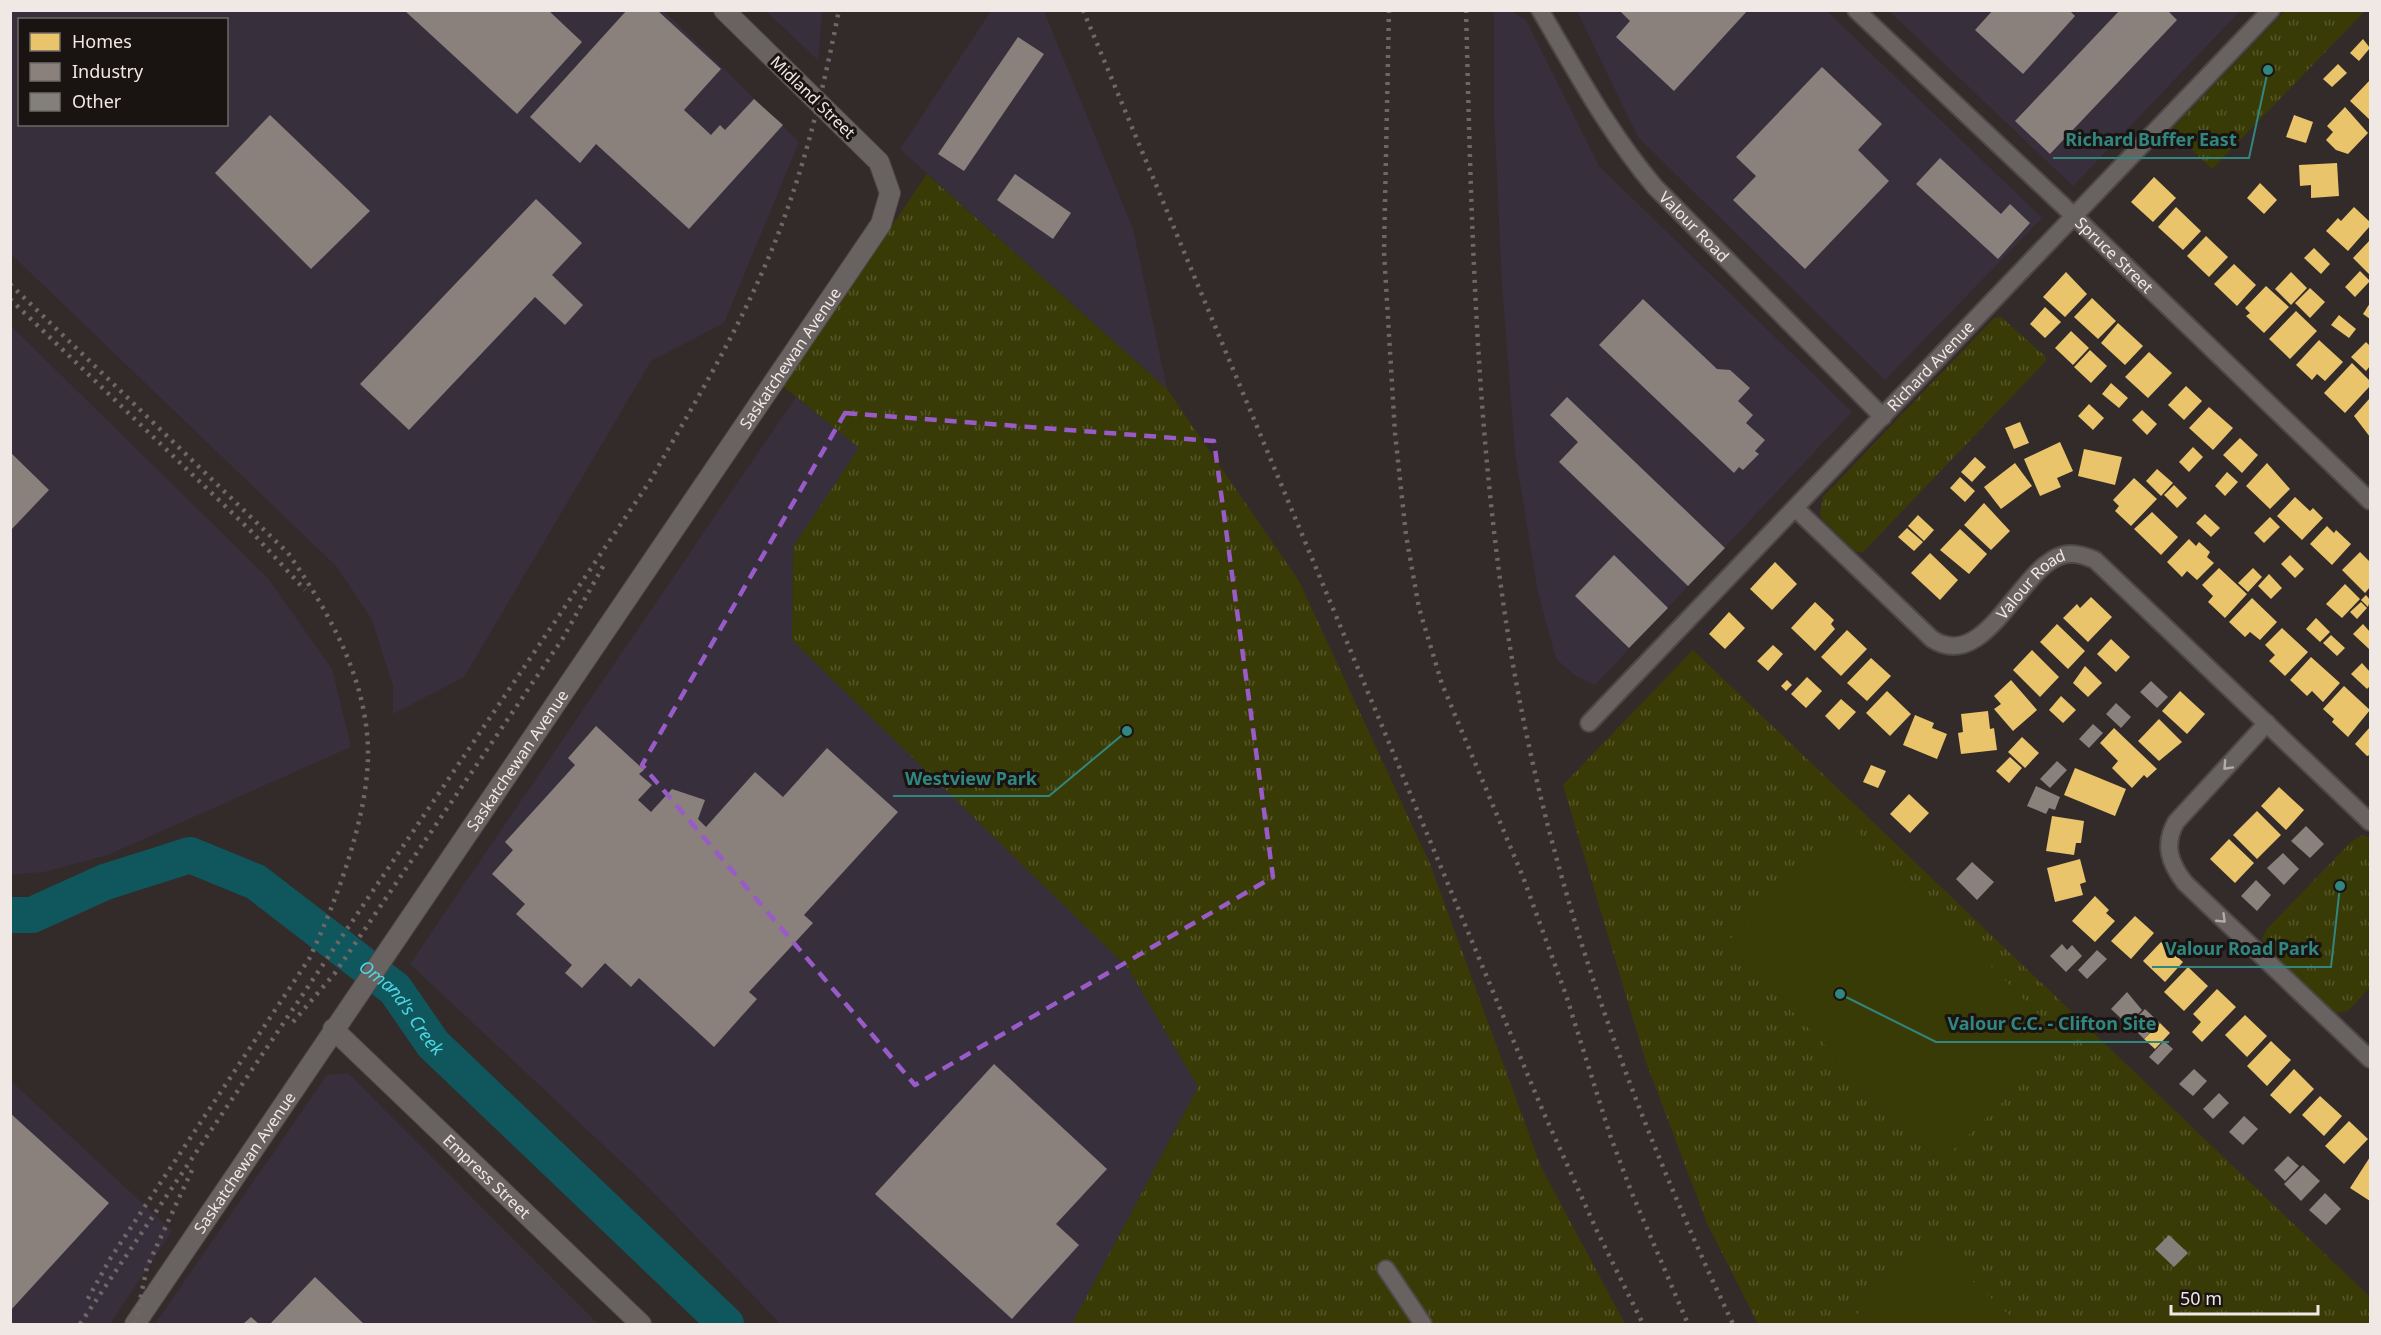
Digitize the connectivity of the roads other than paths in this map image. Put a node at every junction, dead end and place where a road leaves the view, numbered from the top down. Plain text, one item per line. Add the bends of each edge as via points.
1 (724, 10) edge
2 (1540, 10) edge
3 (1856, 10) edge
4 (2271, 10) edge
5 (890, 193) joint
6 (2074, 216) junction
7 (1883, 417) junction
8 (2370, 501) edge
9 (1795, 508) junction
10 (1589, 723) dead end
11 (2267, 723) junction
12 (2370, 822) edge
13 (333, 1029) junction
14 (2370, 1059) edge
15 (1386, 1269) dead end
16 (135, 1324) edge
17 (641, 1324) edge
18 (1423, 1324) edge

1 - 5 street, Midland Street via 879,162
2 - 7 street, Valour Road via 1606,122 1640,170
3 - 6 street, Spruce Street
4 - 6 street, Richard Avenue
5 - 13 street, Saskatchewan Avenue via 881,224
6 - 7 street, Richard Avenue
6 - 8 street, Spruce Street
7 - 9 street, Richard Avenue
9 - 10 street, Richard Avenue
9 - 11 street, Valour Road via 1932,639 1946,646 1976,639 2044,567 2060,556 2077,554 2095,560
11 - 12 street, Valour Road
11 -> 14 street via 2176,822 2169,838 2170,860 2185,883
13 - 16 street, Saskatchewan Avenue
13 - 17 street, Empress Street
15 - 18 street

